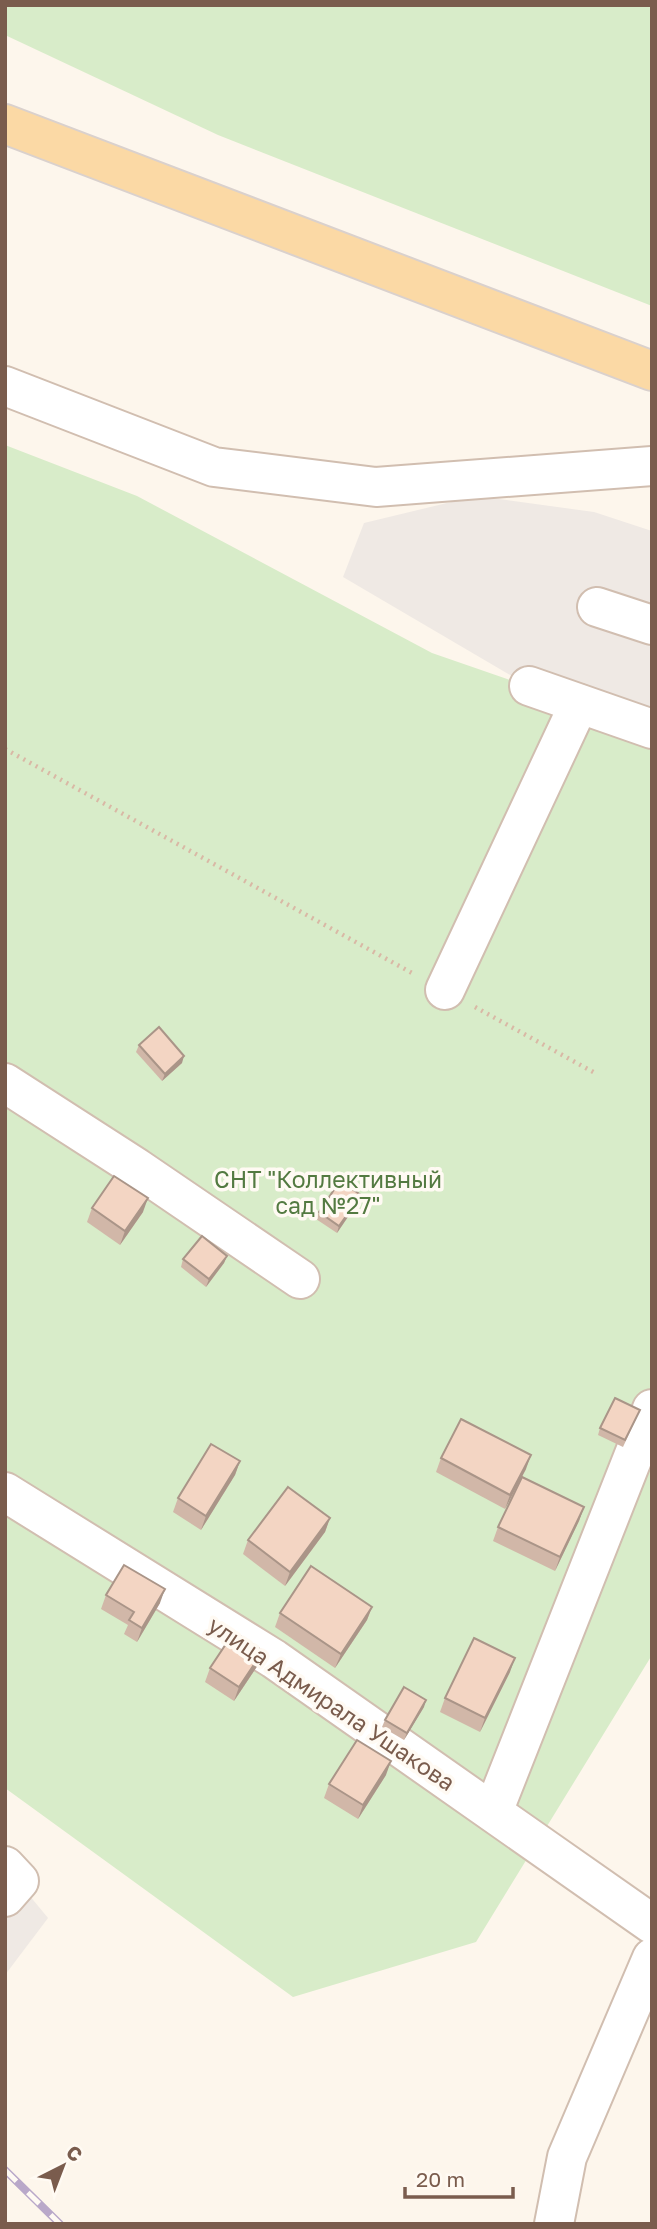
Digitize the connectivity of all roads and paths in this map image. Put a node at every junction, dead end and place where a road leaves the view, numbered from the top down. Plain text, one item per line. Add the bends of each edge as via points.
1 (5, 124) edge
2 (652, 372) edge
3 (5, 386) edge
4 (636, 467) edge
5 (652, 488) edge
6 (597, 607) dead end
7 (652, 625) edge
8 (529, 686) dead end
9 (579, 704) junction
10 (652, 729) edge
11 (5, 749) edge
12 (445, 990) junction
13 (596, 1073) dead end
14 (5, 1083) edge
15 (300, 1279) dead end
16 (652, 1409) edge
17 (5, 1492) edge
18 (493, 1812) junction
19 (5, 1866) edge
20 (5, 1897) edge
21 (652, 1924) edge
22 (652, 1958) edge
23 (554, 2224) edge

1 - 2 main road
3 - 4 street via 214,467 376,487
4 - 5 street
6 - 7 street
8 - 9 street
9 - 10 street
9 - 12 street
11 - 12 path
12 - 13 path
14 - 15 street
16 - 18 street
17 - 18 street, улица Адмирала Ушакова via 274,1659
18 - 21 street, улица Адмирала Ушакова
19 - 20 street via 19,1881
22 - 23 street via 567,2157

